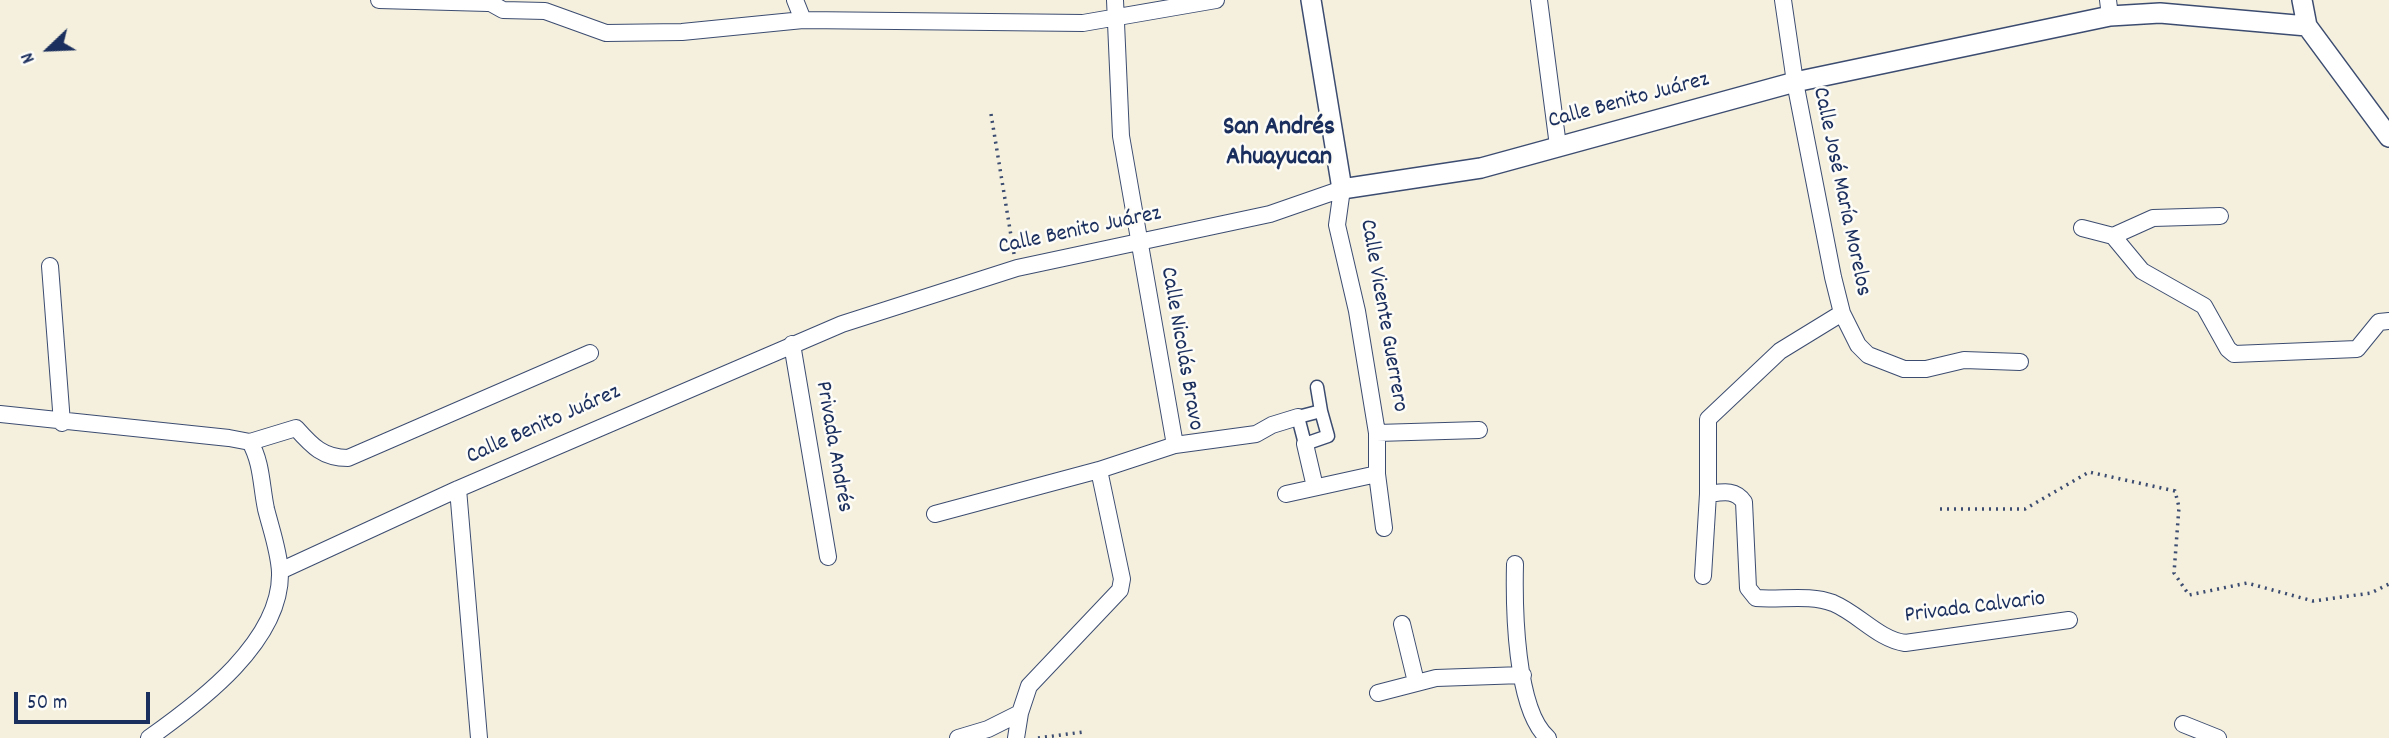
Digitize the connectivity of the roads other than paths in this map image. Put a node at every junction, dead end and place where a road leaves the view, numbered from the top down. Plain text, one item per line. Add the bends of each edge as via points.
1 (379, 0) edge
2 (794, 0) edge
3 (1115, 0) edge
4 (1216, 0) edge
5 (1311, 0) edge
6 (1539, 0) edge
7 (1783, 0) edge
8 (2302, 0) edge
9 (486, 1) edge
10 (2109, 8) edge
11 (1115, 19) junction
12 (803, 20) junction
13 (2307, 26) junction
14 (1795, 82) junction
15 (2389, 137) edge
16 (1558, 146) junction
17 (1342, 189) junction
18 (2220, 216) dead end
19 (2082, 228) dead end
20 (2113, 236) junction
21 (1138, 244) junction
22 (50, 266) dead end
23 (1842, 313) junction
24 (2389, 321) edge
25 (792, 344) junction
26 (590, 353) dead end
27 (2020, 362) dead end
28 (1317, 387) dead end
29 (1321, 411) junction
30 (0, 414) edge
31 (1298, 417) junction
32 (62, 423) junction
33 (1479, 430) dead end
34 (1377, 433) junction
35 (250, 442) junction
36 (1175, 444) junction
37 (1305, 444) junction
38 (1099, 470) junction
39 (1377, 474) junction
40 (1315, 486) junction
41 (458, 489) junction
42 (1286, 494) dead end
43 (1708, 494) junction
44 (935, 514) dead end
45 (1384, 528) dead end
46 (828, 557) dead end
47 (1515, 564) dead end
48 (280, 571) junction
49 (1703, 576) dead end
50 (2069, 620) dead end
51 (1402, 624) dead end
52 (1523, 675) junction
53 (1416, 682) junction
54 (1378, 693) dead end
55 (1020, 713) junction
56 (2183, 724) dead end
57 (149, 738) edge
58 (479, 738) edge
59 (958, 738) edge
60 (1016, 738) edge
61 (1548, 738) edge
62 (2218, 738) edge

1 - 9 street
2 - 12 street
3 - 11 street, Calle Nicolás Bravo
4 - 11 street
5 - 17 street, Calle Vicente Guerrero
6 - 16 street
7 - 14 street, Calle José María Morelos
8 - 13 street
9 - 12 street via 503,10 545,11 606,33 682,32
10 - 13 street, Calle Benito Juárez
10 - 14 street, Calle Benito Juárez
11 - 12 street via 1061,24
11 - 21 street, Calle Nicolás Bravo via 1121,136
13 - 15 street
14 - 16 street, Calle Benito Juárez
14 - 23 street, Calle José María Morelos
16 - 17 street, Calle Benito Juárez via 1481,168
17 - 21 street, Calle Benito Juárez via 1270,214
17 - 34 street, Calle Vicente Guerrero via 1337,225
18 - 20 street via 2152,218
19 - 20 street
20 - 24 street via 2142,271 2204,306 2234,354 2357,349 2379,323
21 - 25 street, Calle Benito Juárez via 1017,268
21 - 36 street, Calle Nicolás Bravo
22 - 32 street
23 - 27 street, Calle José María Morelos via 1868,355 1904,369 1964,360
23 - 43 street via 1780,351 1708,419
25 - 41 street, Calle Benito Juárez
25 - 46 street, Privada Andrés
26 - 35 street via 348,458 332,458 316,450 296,428
28 - 29 street
29 - 31 street
29 - 37 street via 1328,436
30 - 32 street
31 - 36 street via 1256,434
31 - 37 street
32 - 35 street
33 - 34 street
34 - 39 street, Calle Vicente Guerrero
35 - 48 street via 260,458
36 - 38 street, Calle Nicolás Bravo
37 - 40 street
38 - 44 street, Calle Nicolás Bravo
38 - 55 street via 1122,579 1120,590 1030,685
39 - 40 street
39 - 45 street, Calle Vicente Guerrero
40 - 42 street
41 - 48 street, Calle Benito Juárez
41 - 58 street
43 - 49 street
43 - 50 street, Privada Calvario via 1730,492 1744,502 1748,588 1756,598 1820,599 1858,616 1889,640 1905,643
47 - 52 street
48 - 57 street via 271,613 246,655
51 - 53 street
52 - 53 street
52 - 61 street via 1533,718
53 - 54 street
55 - 59 street
55 - 60 street
56 - 62 street

